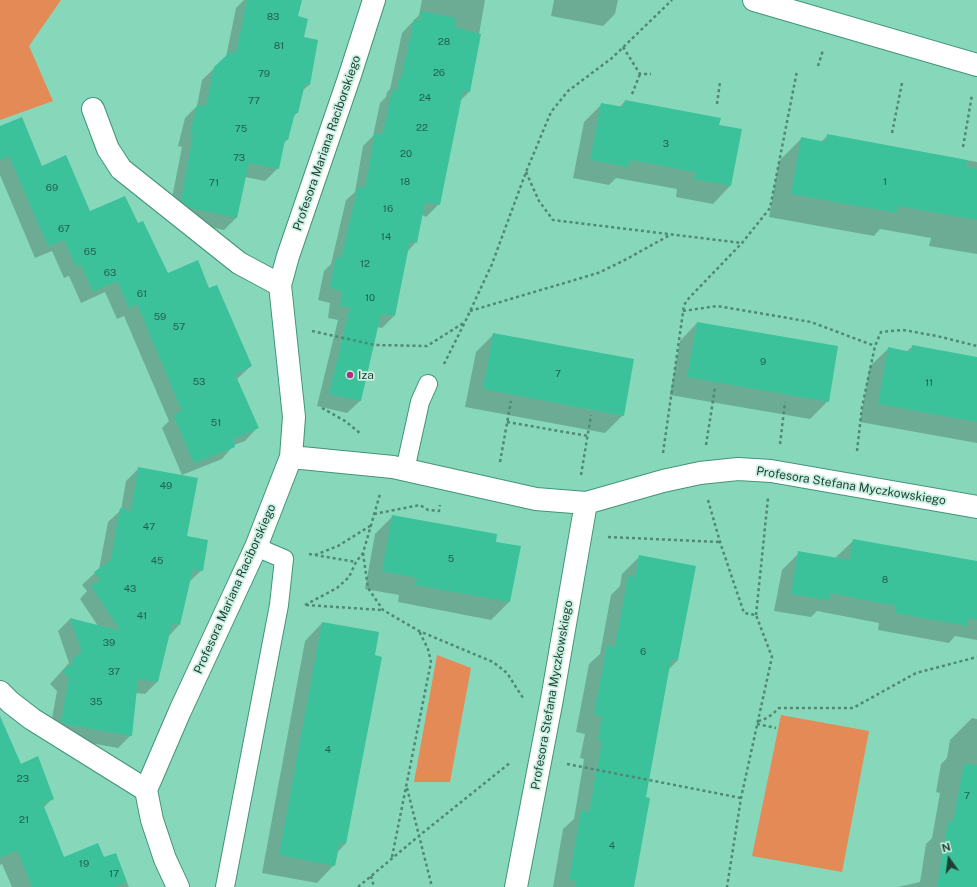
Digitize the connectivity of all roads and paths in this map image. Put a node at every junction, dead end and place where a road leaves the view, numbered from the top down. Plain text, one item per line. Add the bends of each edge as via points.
1 (374, 0) edge
2 (672, 0) edge
3 (754, 0) edge
4 (623, 47) junction
5 (977, 65) edge
6 (797, 72) dead end
7 (640, 74) junction
8 (651, 74) dead end
9 (720, 82) dead end
10 (902, 83) dead end
11 (632, 94) dead end
12 (972, 95) dead end
13 (717, 104) dead end
14 (93, 109) dead end
15 (892, 133) dead end
16 (963, 147) dead end
17 (526, 172) junction
18 (671, 235) junction
19 (742, 243) junction
20 (280, 285) junction
21 (683, 311) junction
22 (470, 312) junction
23 (465, 322) junction
24 (308, 330) dead end
25 (875, 346) junction
26 (977, 346) edge
27 (428, 384) joint
28 (715, 388) dead end
29 (511, 401) dead end
30 (785, 402) dead end
31 (320, 407) dead end
32 (591, 415) dead end
33 (507, 422) junction
34 (363, 436) dead end
35 (588, 436) junction
36 (857, 451) dead end
37 (292, 457) junction
38 (501, 459) dead end
39 (399, 468) junction
40 (774, 471) junction
41 (704, 472) junction
42 (580, 478) dead end
43 (662, 481) junction
44 (441, 500) dead end
45 (586, 503) junction
46 (977, 507) edge
47 (374, 514) junction
48 (371, 526) junction
49 (604, 536) dead end
50 (720, 542) junction
51 (256, 547) junction
52 (363, 552) junction
53 (314, 555) junction
54 (284, 559) junction
55 (356, 562) junction
56 (279, 605) junction
57 (305, 605) junction
58 (383, 610) junction
59 (756, 615) junction
60 (419, 631) junction
61 (977, 657) edge
62 (0, 692) edge
63 (524, 700) dead end
64 (758, 722) junction
65 (776, 728) dead end
66 (540, 759) junction
67 (506, 766) dead end
68 (407, 788) junction
69 (146, 790) junction
70 (741, 798) junction
71 (420, 835) junction
72 (392, 858) junction
73 (371, 876) junction
74 (178, 887) edge
75 (225, 887) edge
76 (358, 887) edge
77 (374, 887) edge
78 (432, 887) edge
79 (516, 887) edge
80 (727, 887) edge

1 - 20 street, Profesora Mariana Raciborskiego
2 - 4 path
3 - 5 street
4 - 7 path
4 - 17 path via 568,91 551,112
6 - 19 path via 770,208
7 - 8 path
7 - 11 path
9 - 13 path
10 - 15 path
12 - 16 path
14 - 20 street via 108,149 121,169 239,263
17 - 18 path via 539,201 553,220
17 - 22 path via 492,264
18 - 19 path
18 - 22 path via 598,273
19 - 21 path via 689,298
20 - 37 street, Profesora Mariana Raciborskiego via 294,417
21 - 25 path via 717,306 811,322
21 - 43 path via 661,467
22 - 23 path
23 - 24 path via 427,346 375,345
23 - 27 path via 434,381
25 - 26 path via 881,332 903,330
25 - 36 path via 862,407
27 - 39 lane
28 - 41 path
29 - 33 path
30 - 40 path
31 - 34 path
32 - 35 path
33 - 35 path
33 - 38 path
35 - 42 path
37 - 39 street, Profesora Stefana Myczkowskiego
37 - 51 street, Profesora Mariana Raciborskiego
39 - 45 street, Profesora Stefana Myczkowskiego via 536,499
39 - 47 path via 380,495
40 - 41 street, Profesora Stefana Myczkowskiego via 738,469
40 - 46 street, Profesora Stefana Myczkowskiego
40 - 59 path
41 - 43 street, Profesora Stefana Myczkowskiego
41 - 50 path
43 - 45 street, Profesora Stefana Myczkowskiego
44 - 47 path via 439,511 428,510 420,505
45 - 66 street, Profesora Stefana Myczkowskiego
47 - 48 path
48 - 52 path
48 - 53 path via 338,546
49 - 50 path
50 - 59 path via 744,613
51 - 54 lane
51 - 69 street, Profesora Mariana Raciborskiego
52 - 55 path
52 - 58 path via 368,588
53 - 54 path via 302,553
53 - 55 path
54 - 56 lane
55 - 57 path via 349,577 337,588
56 - 57 path
56 - 75 lane
57 - 58 path
58 - 60 path
59 - 64 path via 772,657
60 - 63 path via 493,662 507,673
60 - 68 path via 431,662
61 - 64 path via 916,673 853,708 779,708 765,720
62 - 69 street via 32,719
64 - 65 path
64 - 70 path
66 - 70 path
66 - 79 street, Profesora Stefana Myczkowskiego
67 - 71 path
68 - 71 path
68 - 72 path
69 - 74 street via 152,820
70 - 80 path
71 - 72 path
71 - 78 path
72 - 73 path
73 - 76 path
73 - 77 path

